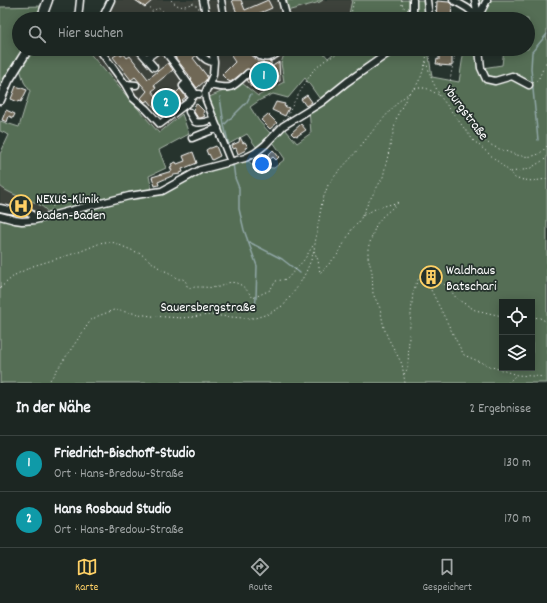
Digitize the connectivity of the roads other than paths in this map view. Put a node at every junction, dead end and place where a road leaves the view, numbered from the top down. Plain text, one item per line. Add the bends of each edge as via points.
1 (48, 0) edge
2 (80, 0) edge
3 (111, 0) edge
4 (203, 0) edge
5 (221, 0) edge
6 (282, 0) edge
7 (413, 0) edge
8 (426, 0) edge
9 (453, 0) edge
10 (474, 0) edge
11 (487, 0) edge
12 (490, 0) edge
13 (44, 12) edge
14 (79, 12) edge
15 (105, 12) edge
16 (206, 12) edge
17 (223, 12) edge
18 (285, 12) edge
19 (413, 12) edge
20 (428, 12) edge
21 (471, 12) edge
22 (477, 12) edge
23 (481, 12) edge
24 (484, 12) edge
25 (24, 56) edge
26 (104, 56) edge
27 (149, 56) edge
28 (168, 56) edge
29 (202, 56) edge
30 (214, 56) edge
31 (260, 56) edge
32 (273, 56) edge
33 (384, 56) edge
34 (480, 56) edge
35 (146, 58) joint
36 (214, 62) junction
37 (154, 67) dead end
38 (249, 71) road end
39 (125, 84) junction
40 (136, 85) dead end
41 (209, 85) junction
42 (529, 85) road end
43 (205, 93) junction
44 (194, 95) junction
45 (0, 100) edge
46 (189, 112) dead end
47 (214, 119) junction
48 (218, 128) junction
49 (192, 138) dead end
50 (232, 161) junction
51 (0, 208) edge
52 (0, 216) edge
53 (35, 220) junction

1 - 13 main road
2 - 14 street
3 - 15 street
4 - 16 street
5 - 17 street
6 - 18 street
7 - 19 street
8 - 20 street
9 - 21 street
10 - 22 street
11 - 23 street
12 - 24 street
25 - 45 main road
26 - 39 street
27 - 35 street
28 - 44 street
29 - 36 street
30 - 36 street
31 - 32 street
33 - 50 street via 322,102 283,126 255,153
34 - 42 street via 481,68 486,79 495,81 512,76
35 - 37 street
36 - 41 street
38 - 41 street via 234,86 227,88
39 - 40 street
39 - 44 street via 133,98 160,124
41 - 43 street
43 - 44 street
43 - 47 street
46 - 47 street via 197,123
47 - 48 street
48 - 49 street
48 - 50 street
50 - 53 street via 200,170 162,191 122,197
51 - 53 street via 29,212
52 - 53 street via 22,221

